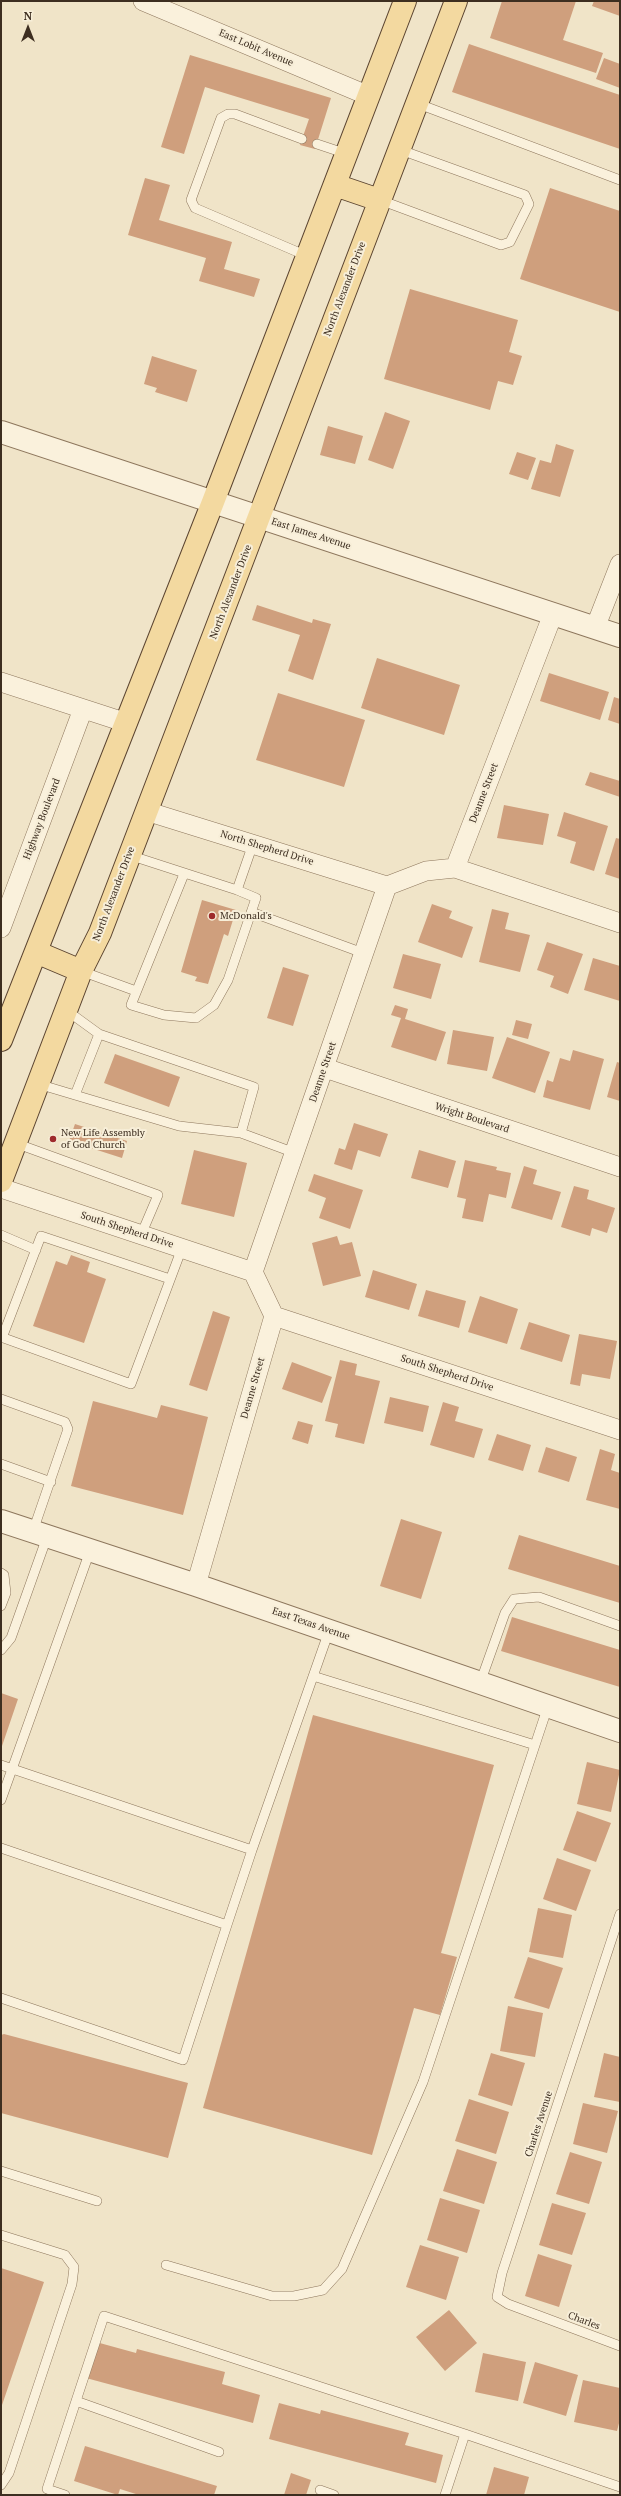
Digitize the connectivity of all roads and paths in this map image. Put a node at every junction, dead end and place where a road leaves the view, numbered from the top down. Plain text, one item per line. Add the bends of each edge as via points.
1 (143, 1) edge
2 (405, 1) edge
3 (456, 1) edge
4 (369, 96) junction
5 (416, 103) junction
6 (302, 139) dead end
7 (317, 144) dead end
8 (398, 150) junction
9 (347, 154) junction
10 (620, 180) edge
11 (335, 185) junction
12 (379, 200) junction
13 (308, 256) junction
14 (1, 432) edge
15 (213, 502) junction
16 (260, 517) junction
17 (620, 564) edge
18 (553, 614) junction
19 (595, 628) junction
20 (620, 636) edge
21 (1, 682) edge
22 (83, 709) junction
23 (127, 722) junction
24 (146, 810) junction
25 (253, 844) junction
26 (129, 855) junction
27 (455, 868) junction
28 (184, 874) junction
29 (387, 886) junction
30 (237, 890) junction
31 (251, 912) junction
32 (620, 923) edge
33 (1, 928) edge
34 (36, 952) junction
35 (363, 953) junction
36 (81, 971) junction
37 (136, 991) junction
38 (66, 1010) junction
39 (99, 1034) junction
40 (1, 1040) edge
41 (325, 1068) junction
42 (38, 1084) junction
43 (75, 1095) junction
44 (241, 1133) junction
45 (16, 1143) junction
46 (295, 1152) junction
47 (620, 1167) edge
48 (1, 1181) edge
49 (1, 1188) edge
50 (1, 1235) edge
51 (141, 1235) junction
52 (182, 1248) junction
53 (36, 1250) junction
54 (253, 1272) junction
55 (170, 1279) junction
56 (274, 1316) junction
57 (2, 1337) edge
58 (1, 1399) edge
59 (620, 1430) edge
60 (1, 1464) edge
61 (51, 1482) junction
62 (1, 1521) edge
63 (40, 1534) junction
64 (90, 1550) junction
65 (1, 1573) edge
66 (196, 1585) junction
67 (1, 1606) edge
68 (620, 1626) edge
69 (329, 1631) junction
70 (1, 1650) edge
71 (313, 1676) junction
72 (480, 1683) junction
73 (548, 1706) junction
74 (620, 1731) edge
75 (535, 1746) junction
76 (1, 1765) edge
77 (11, 1769) junction
78 (1, 1800) edge
79 (1, 1848) edge
80 (252, 1850) junction
81 (620, 1914) edge
82 (227, 1925) junction
83 (1, 1998) edge
84 (1, 2171) edge
85 (97, 2201) dead end
86 (1, 2235) edge
87 (166, 2265) dead end
88 (540, 2316) joint
89 (620, 2346) edge
90 (76, 2401) junction
91 (465, 2434) junction
92 (219, 2452) dead end
93 (1, 2485) edge
94 (620, 2487) edge
95 (320, 2490) dead end
96 (65, 2495) edge
97 (334, 2495) edge
98 (445, 2495) edge

1 - 4 street, East Lobit Avenue
2 - 4 main road
3 - 5 main road, North Alexander Drive
4 - 9 main road
5 - 8 main road, North Alexander Drive
5 - 10 lane
6 - 13 lane via 235,114 228,114 221,118 191,200 195,208
7 - 9 lane
8 - 12 main road, North Alexander Drive
8 - 12 lane via 525,195 529,204 510,242 501,245
9 - 11 main road
11 - 12 main road
11 - 13 main road
12 - 16 main road, North Alexander Drive
13 - 15 main road
14 - 15 street, East James Avenue
15 - 16 street, East James Avenue
15 - 23 main road
16 - 18 street, East James Avenue
16 - 24 main road, North Alexander Drive
17 - 19 street
18 - 19 street, East James Avenue
18 - 27 street, Deanne Street
19 - 20 street, East James Avenue
21 - 22 street
22 - 23 street
22 - 33 street, Highway Boulevard
23 - 34 main road
24 - 25 street, North Shepherd Drive
24 - 26 main road, North Alexander Drive
25 - 29 street, North Shepherd Drive
25 - 30 lane
26 - 28 lane
26 - 36 main road, North Alexander Drive via 100,933
27 - 29 street via 426,870
27 - 32 street
28 - 30 lane
28 - 37 lane
29 - 35 street, Deanne Street
30 - 31 lane via 256,898
31 - 35 lane
31 - 37 lane via 228,980 214,1005 196,1018 164,1015 130,1006
34 - 36 main road
34 - 40 main road
35 - 41 street, Deanne Street
36 - 37 lane
36 - 38 main road, North Alexander Drive
38 - 39 lane
38 - 42 main road, North Alexander Drive
39 - 43 lane
39 - 44 lane via 254,1087
41 - 46 street, Deanne Street
41 - 47 street, Wright Boulevard
42 - 43 lane
42 - 45 main road, North Alexander Drive
43 - 44 lane via 179,1126
44 - 46 lane
45 - 48 main road, North Alexander Drive
45 - 51 lane via 158,1195
46 - 54 street, Deanne Street
49 - 51 street, South Shepherd Drive
50 - 53 lane
51 - 52 street, South Shepherd Drive
52 - 54 street, South Shepherd Drive
52 - 55 lane
53 - 55 lane via 41,1236
53 - 57 lane
54 - 56 street
55 - 57 lane via 131,1384
56 - 59 street, South Shepherd Drive
56 - 66 street, Deanne Street
58 - 61 lane via 65,1422 68,1429 67,1437
60 - 61 lane
61 - 63 lane
62 - 63 street, East Texas Avenue
63 - 64 street, East Texas Avenue
63 - 70 lane via 11,1638
64 - 66 street, East Texas Avenue
64 - 77 lane
65 - 67 lane via 4,1575 6,1593
66 - 69 street, East Texas Avenue
68 - 72 lane via 539,1598 514,1599 505,1613
69 - 71 lane
69 - 72 street, East Texas Avenue
71 - 75 lane
71 - 80 lane
72 - 73 street, East Texas Avenue
73 - 74 street, East Texas Avenue
73 - 75 lane
75 - 87 lane via 423,2082 342,2269 323,2290 294,2296 272,2296
76 - 77 lane
77 - 78 lane
77 - 80 lane
79 - 82 lane
80 - 82 lane
81 - 88 lane, Charles Avenue via 502,2272 497,2297
82 - 83 lane via 183,2060
84 - 85 lane
86 - 93 lane via 65,2255 74,2267 72,2284 9,2473
88 - 89 lane, Charles
90 - 91 lane via 104,2316
90 - 92 lane
90 - 96 lane via 47,2489
91 - 94 lane
91 - 98 lane
95 - 97 lane

